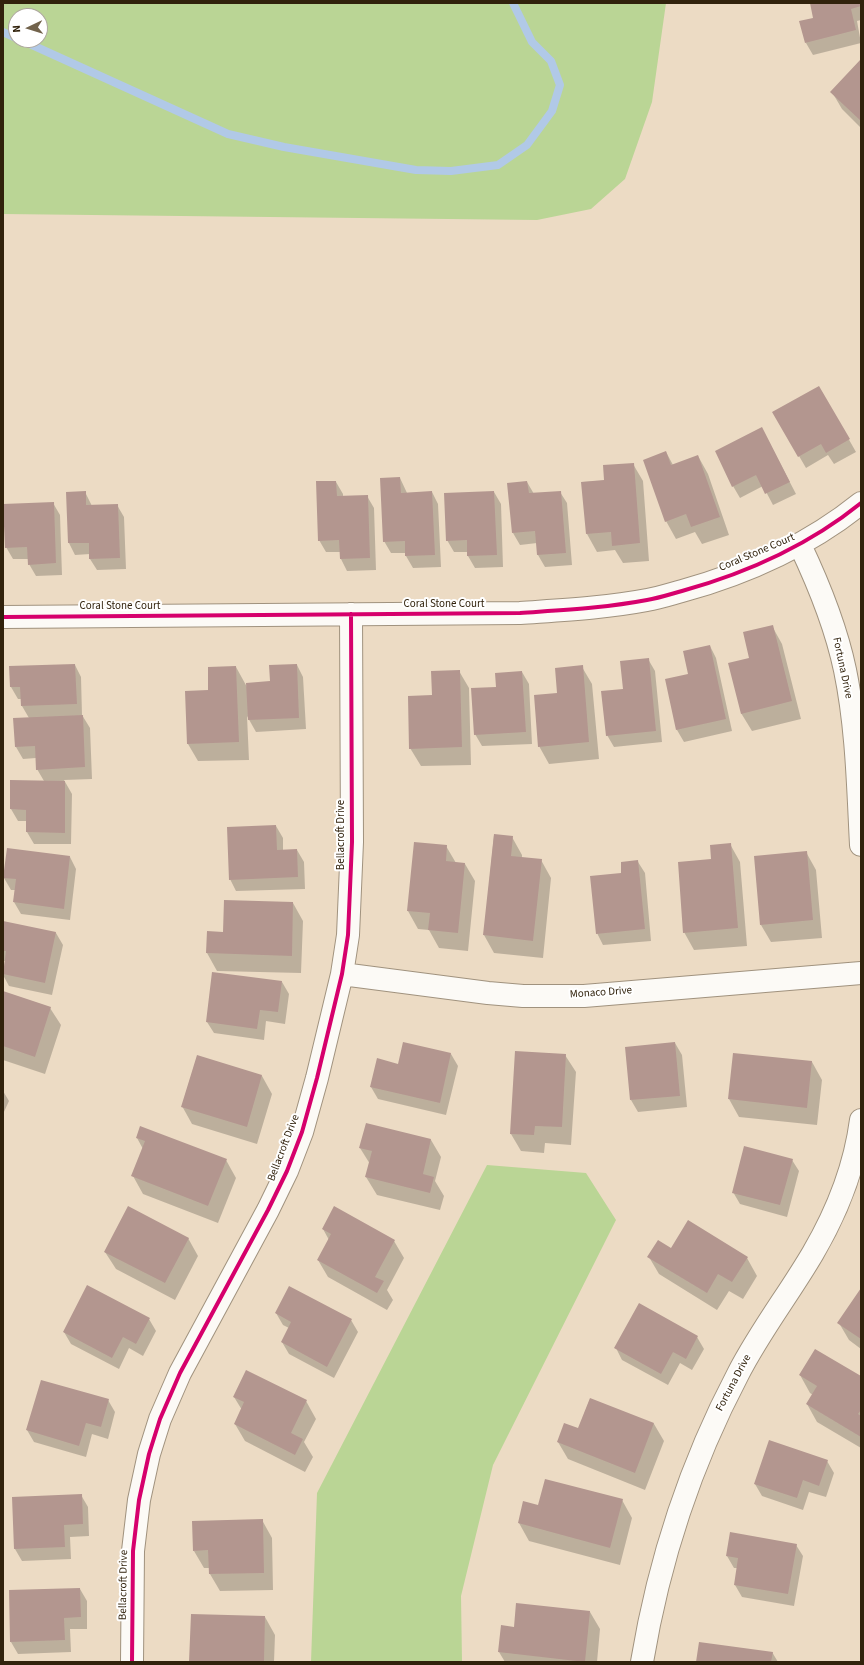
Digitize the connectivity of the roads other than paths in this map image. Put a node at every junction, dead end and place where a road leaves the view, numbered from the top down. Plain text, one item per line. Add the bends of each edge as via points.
1 (861, 503) edge
2 (800, 545) junction
3 (351, 614) junction
4 (3, 617) edge
5 (861, 845) edge
6 (861, 973) edge
7 (342, 974) junction
8 (861, 1120) edge
9 (132, 1662) edge
10 (642, 1662) edge

1 - 2 street, Coral Stone Court
2 - 3 street, Coral Stone Court via 705,585 648,600 586,609 520,613
2 - 5 street, Fortuna Drive via 833,627 845,670 858,778
3 - 4 street, Coral Stone Court
3 - 7 street, Bellacroft Drive via 352,842 348,935
6 - 7 street, Monaco Drive via 584,996 488,993
7 - 9 street, Bellacroft Drive via 302,1132 287,1171 180,1373 160,1418 149,1454 138,1500 134,1551
8 - 10 street, Fortuna Drive via 848,1176 832,1217 813,1253 739,1372 705,1441 666,1550 650,1615

